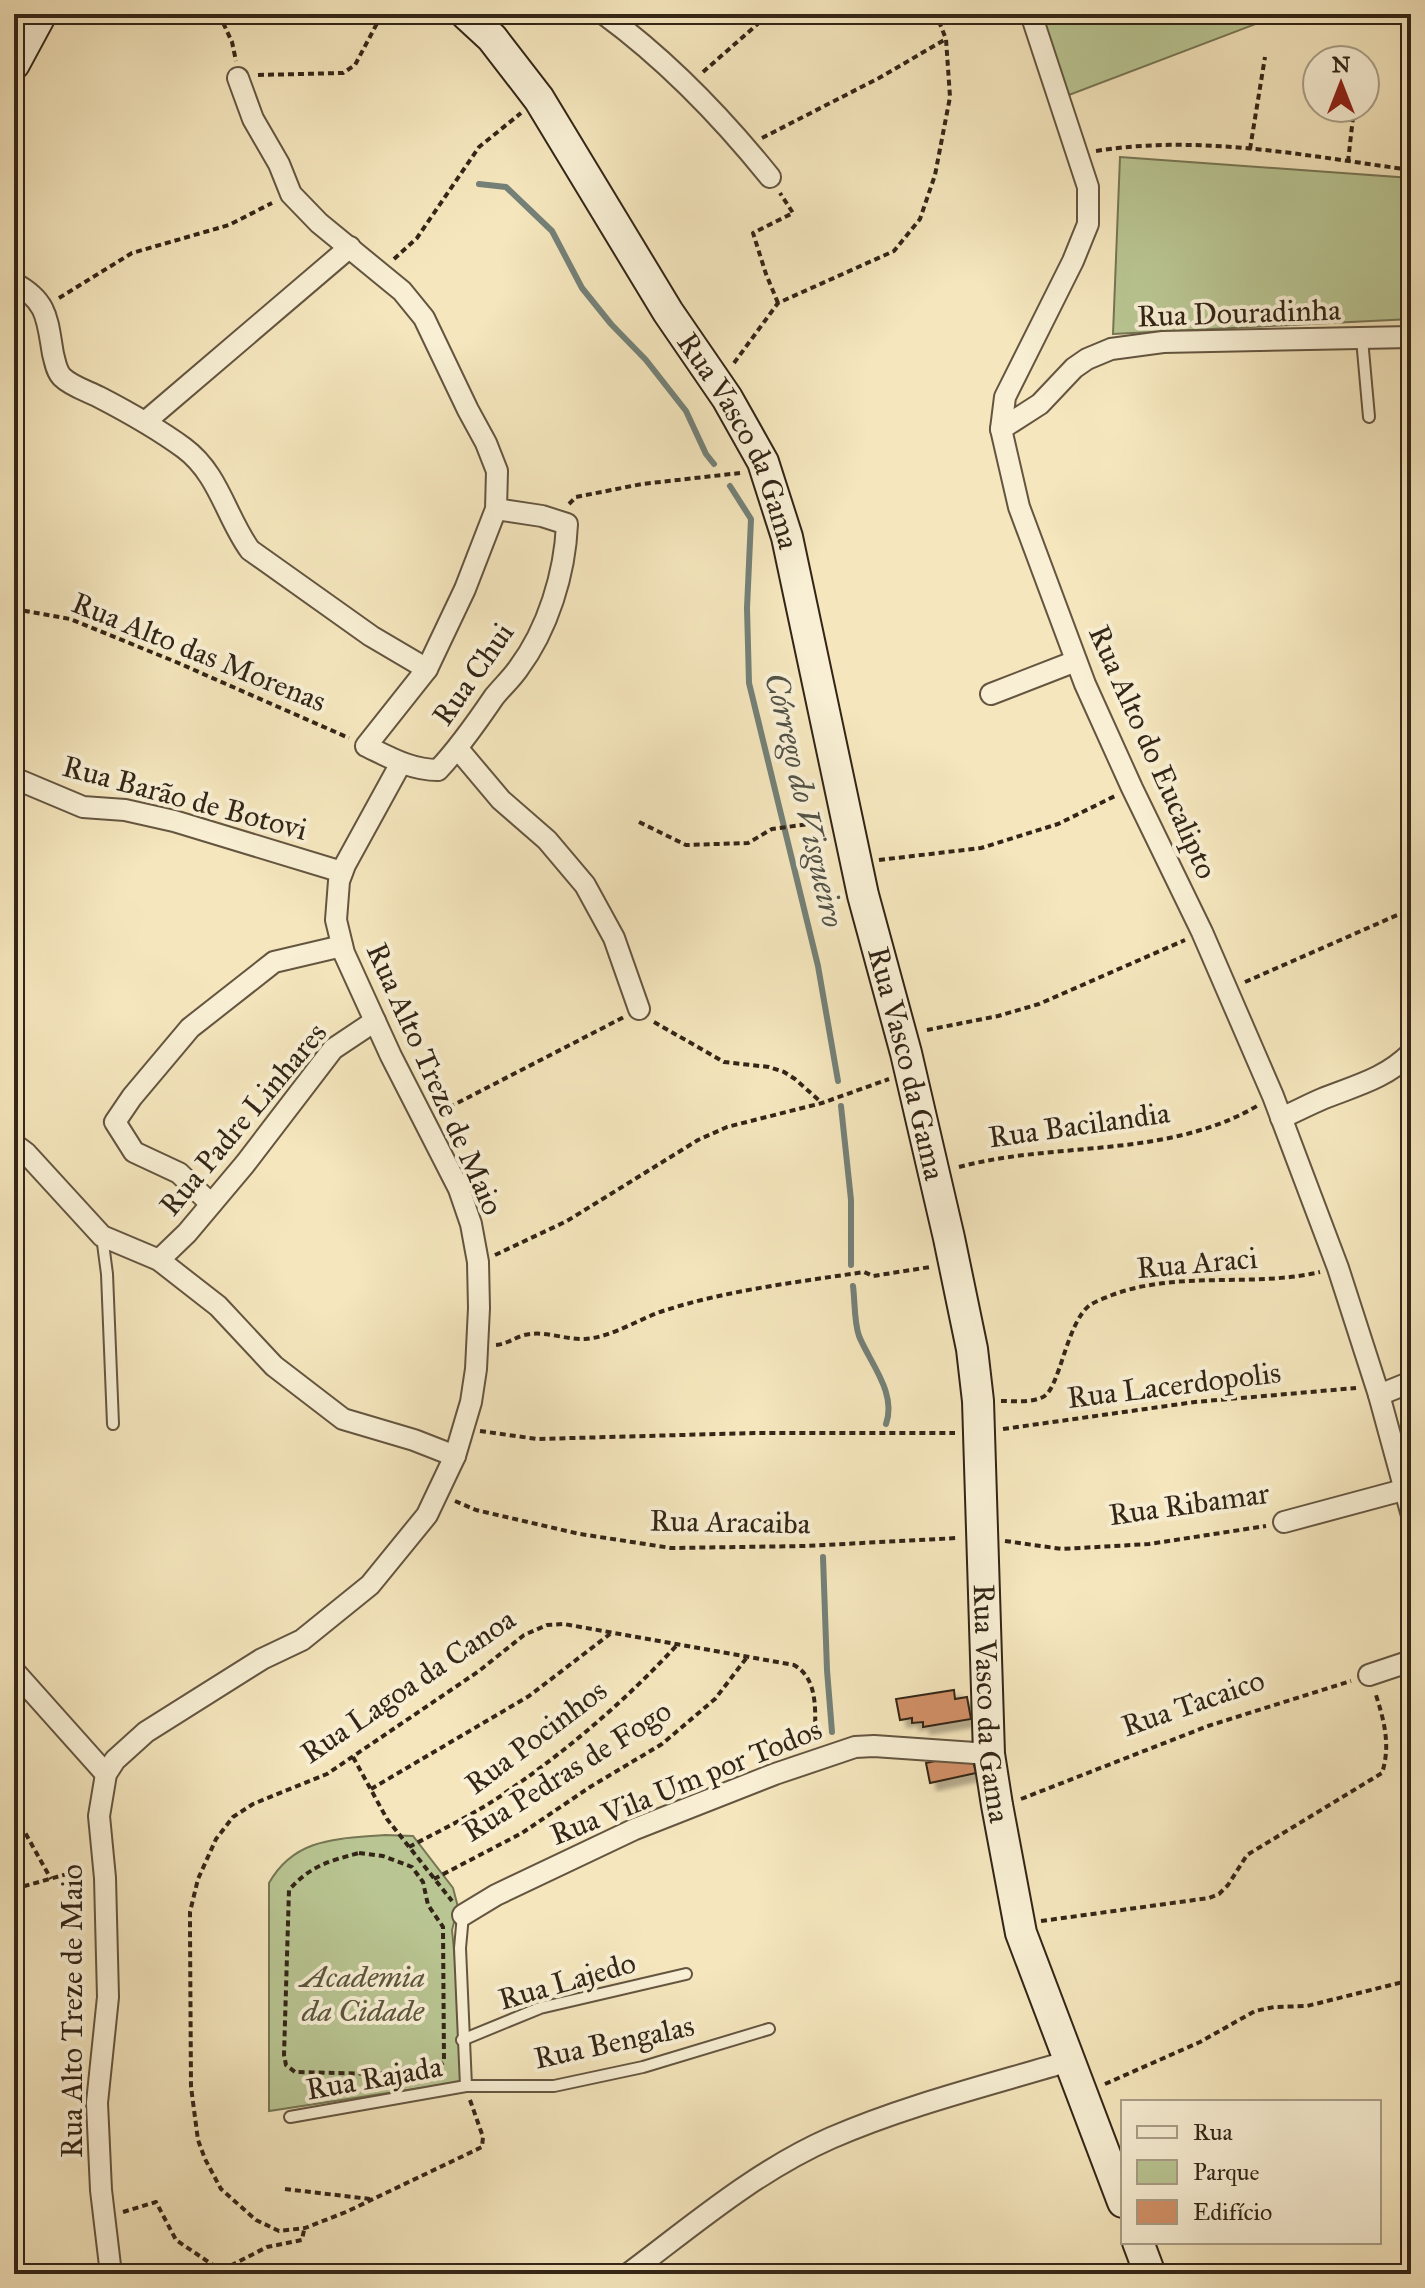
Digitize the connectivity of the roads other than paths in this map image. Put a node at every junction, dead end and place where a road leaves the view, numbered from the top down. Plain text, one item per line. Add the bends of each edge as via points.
1 (41, 14) edge
2 (466, 14) edge
3 (604, 14) edge
4 (1031, 14) edge
5 (14, 64) edge
6 (238, 78) road end
7 (770, 177) road end
8 (350, 247) junction
9 (14, 283) edge
10 (1411, 337) edge
11 (1362, 339) junction
12 (1369, 417) dead end
13 (145, 422) junction
14 (1001, 429) junction
15 (496, 509) junction
16 (1076, 661) junction
17 (427, 669) junction
18 (991, 694) dead end
19 (458, 749) junction
20 (401, 763) junction
21 (14, 778) edge
22 (342, 872) junction
23 (342, 946) junction
24 (639, 1009) road end
25 (375, 1021) junction
26 (1411, 1053) edge
27 (1281, 1118) junction
28 (18, 1156) edge
29 (211, 1204) junction
30 (102, 1236) junction
31 (159, 1260) junction
32 (1411, 1382) edge
33 (1377, 1388) junction
34 (113, 1424) dead end
35 (455, 1456) junction
36 (1403, 1490) junction
37 (1411, 1512) edge
38 (1284, 1522) road end
39 (1411, 1661) edge
40 (14, 1671) edge
41 (1369, 1675) road end
42 (989, 1754) junction
43 (106, 1774) junction
44 (463, 1915) joint
45 (686, 1974) dead end
46 (769, 2029) dead end
47 (462, 2040) junction
48 (1069, 2061) junction
49 (466, 2086) junction
50 (290, 2117) dead end
51 (1121, 2197) edge
52 (1139, 2244) edge
53 (111, 2274) edge
54 (628, 2274) edge
55 (1150, 2274) edge

1 - 5 main road
2 - 42 main road, Rua Vasco da Gama via 492,38 539,99 757,447 787,537 846,819 972,1349
3 - 7 street via 689,84
4 - 14 street, Rua Alto do Eucalipto via 1088,187 1088,224 1005,397
6 - 8 street via 291,194
8 - 13 street
8 - 15 street via 417,307 435,337 497,471
9 - 13 street via 43,307 63,378
10 - 11 street, Rua Douradinha
11 - 12 lane
11 - 14 street, Rua Douradinha via 1163,342 1111,349 1074,368 1040,404
13 - 17 street via 200,462 250,550
14 - 16 street, Rua Alto do Eucalipto via 1019,507
15 - 17 street
15 - 19 street, Rua Chui via 567,524 563,560 537,638
16 - 18 street
16 - 27 street, Rua Alto do Eucalipto via 1202,932
17 - 20 street, Rua Chui via 372,749
19 - 20 street, Rua Chui via 438,770
19 - 24 street via 585,885 614,938
20 - 22 street, Rua Alto Treze de Maio
21 - 22 street, Rua Barão de Botovi via 83,807 174,821
22 - 23 street, Rua Alto Treze de Maio via 336,920
23 - 25 street, Rua Alto Treze de Maio
23 - 29 street via 274,962 190,1028 115,1122 134,1152 179,1173
25 - 29 street, Rua Padre Linhares via 333,1049
25 - 35 street, Rua Alto Treze de Maio via 459,1189 478,1262 471,1402
26 - 27 street via 1371,1082
27 - 33 street, Rua Alto do Eucalipto
28 - 30 street
29 - 31 street, Rua Padre Linhares
30 - 31 street
30 - 34 lane
31 - 35 street via 218,1306 274,1366 343,1419
32 - 33 street
33 - 36 street, Rua Alto do Eucalipto
35 - 43 street, Rua Alto Treze de Maio via 427,1515 370,1585 302,1640 146,1732
36 - 37 street, Rua Alto do Eucalipto
36 - 38 street, Rua Ribamar
39 - 41 street
40 - 43 street
42 - 44 street, Rua Vila Um por Todos via 855,1747 635,1829
42 - 48 main road, Rua Vasco da Gama via 1019,1924
43 - 53 street, Rua Alto Treze de Maio via 99,1816 108,1997 97,2103
44 - 47 lane
45 - 47 lane, Rua Lajedo via 540,2008
46 - 49 lane, Rua Bengalas via 643,2067 554,2086
47 - 49 lane
48 - 51 main road, Rua Vasco da Gama
48 - 54 street via 948,2096 829,2139 754,2181
49 - 50 lane, Rua Rajada
52 - 55 main road

